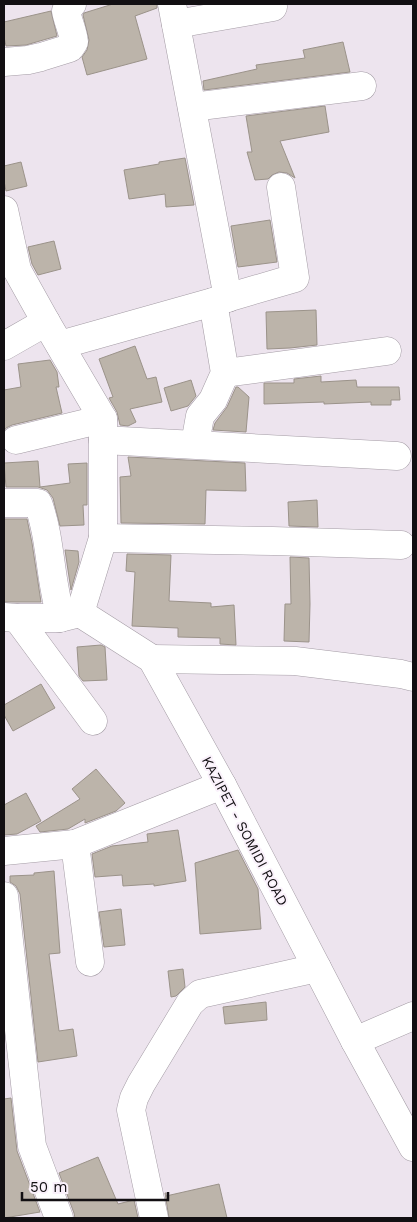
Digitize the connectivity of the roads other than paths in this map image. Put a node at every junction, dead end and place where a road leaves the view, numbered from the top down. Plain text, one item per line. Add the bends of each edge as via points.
1 (72, 4) edge
2 (273, 7) dead end
3 (174, 14) edge
4 (4, 62) edge
5 (362, 86) dead end
6 (192, 107) junction
7 (281, 186) dead end
8 (4, 210) edge
9 (220, 300) junction
10 (46, 322) junction
11 (60, 345) junction
12 (4, 346) edge
13 (388, 350) dead end
14 (225, 373) junction
15 (103, 429) junction
16 (16, 440) dead end
17 (195, 444) junction
18 (397, 456) dead end
19 (4, 503) edge
20 (103, 538) junction
21 (401, 546) dead end
22 (70, 615) junction
23 (11, 618) edge
24 (152, 659) junction
25 (413, 677) edge
26 (93, 721) dead end
27 (222, 785) junction
28 (75, 844) junction
29 (4, 852) edge
30 (4, 896) edge
31 (90, 962) dead end
32 (317, 968) junction
33 (413, 1016) edge
34 (355, 1041) junction
35 (413, 1146) edge
36 (53, 1217) edge
37 (154, 1218) edge

1 - 4 street via 66,11 73,32 74,42 70,48 34,59
2 - 3 street
3 - 6 street
5 - 6 street
6 - 9 street
7 - 9 street via 295,278
8 - 10 street via 17,270
9 - 11 street
9 - 14 street
10 - 11 street
10 - 12 street
11 - 15 street
13 - 14 street
14 - 17 street via 214,400 200,416
15 - 16 street
15 - 17 street
15 - 20 street
17 - 18 street
19 - 22 street via 38,503 53,579
20 - 21 street
20 - 22 street
22 - 23 street
22 - 24 street, KAZIPET - SOMIDI ROAD
23 - 26 street
24 - 25 street via 295,661
24 - 27 street, KAZIPET - SOMIDI ROAD
27 - 28 street
27 - 32 street, KAZIPET - SOMIDI ROAD
28 - 29 street
28 - 31 street
30 - 36 street via 32,1146
32 - 34 street, KAZIPET - SOMIDI ROAD
32 - 37 street via 200,994 190,1003 141,1084 131,1110
33 - 34 street
34 - 35 street, KAZIPET - SOMIDI ROAD

